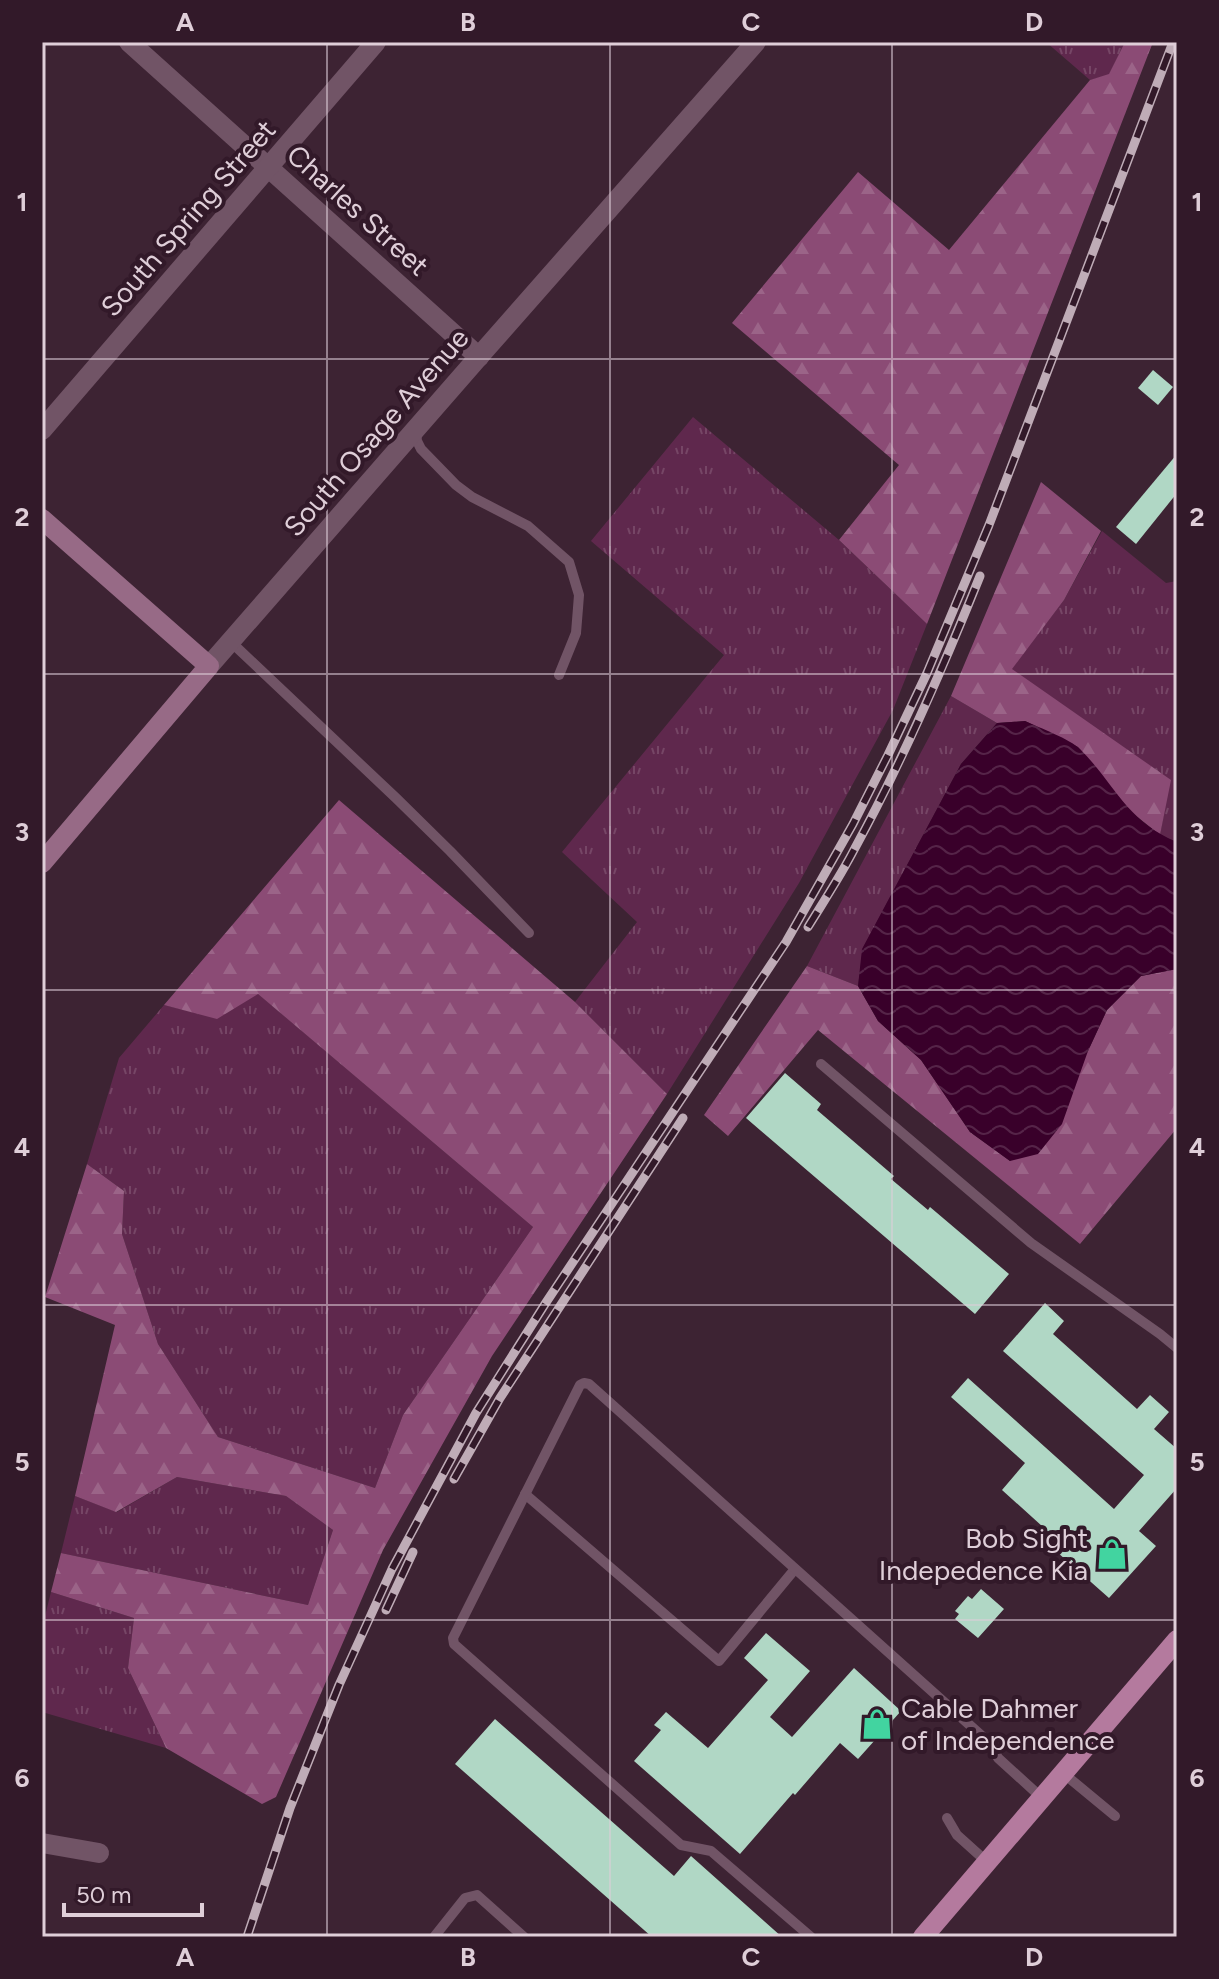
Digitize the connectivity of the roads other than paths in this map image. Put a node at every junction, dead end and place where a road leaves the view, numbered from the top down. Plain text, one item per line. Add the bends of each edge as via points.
1 (129, 42) edge
2 (376, 42) edge
3 (756, 42) edge
4 (269, 167) junction
5 (479, 357) junction
6 (418, 426) junction
7 (42, 430) edge
8 (42, 519) edge
9 (231, 642) junction
10 (209, 666) junction
11 (559, 675) dead end
12 (42, 863) edge
13 (529, 933) dead end
14 (821, 1064) dead end
15 (1177, 1348) edge
16 (525, 1494) junction
17 (795, 1569) junction
18 (1177, 1640) edge
19 (1063, 1773) junction
20 (1042, 1798) junction
21 (1115, 1816) dead end
22 (947, 1818) dead end
23 (42, 1843) edge
24 (99, 1853) dead end
25 (987, 1862) junction
26 (434, 1937) edge
27 (524, 1937) edge
28 (811, 1937) edge
29 (923, 1937) edge

1 - 4 street, Charles Street
2 - 4 street, South Spring Street
3 - 5 street, South Osage Avenue
4 - 5 street, Charles Street
4 - 7 street, South Spring Street
5 - 6 street, South Osage Avenue
6 - 9 street, South Osage Avenue
6 - 11 lane via 421,449 456,485 528,526 569,562 579,595 576,633
8 - 10 street
9 - 10 street, South Osage Avenue
9 - 13 lane
10 - 12 street, South Osage Avenue
14 - 15 lane via 1031,1243
16 - 17 lane via 719,1661
16 - 17 lane via 580,1385 589,1384
16 - 28 lane via 454,1644 681,1845 711,1851
17 - 20 lane via 992,1745 998,1758
18 - 19 main road
19 - 20 main road
19 - 21 lane
20 - 25 main road
22 - 25 lane via 957,1835
23 - 24 street
25 - 29 main road
26 - 27 lane via 465,1898 477,1895

